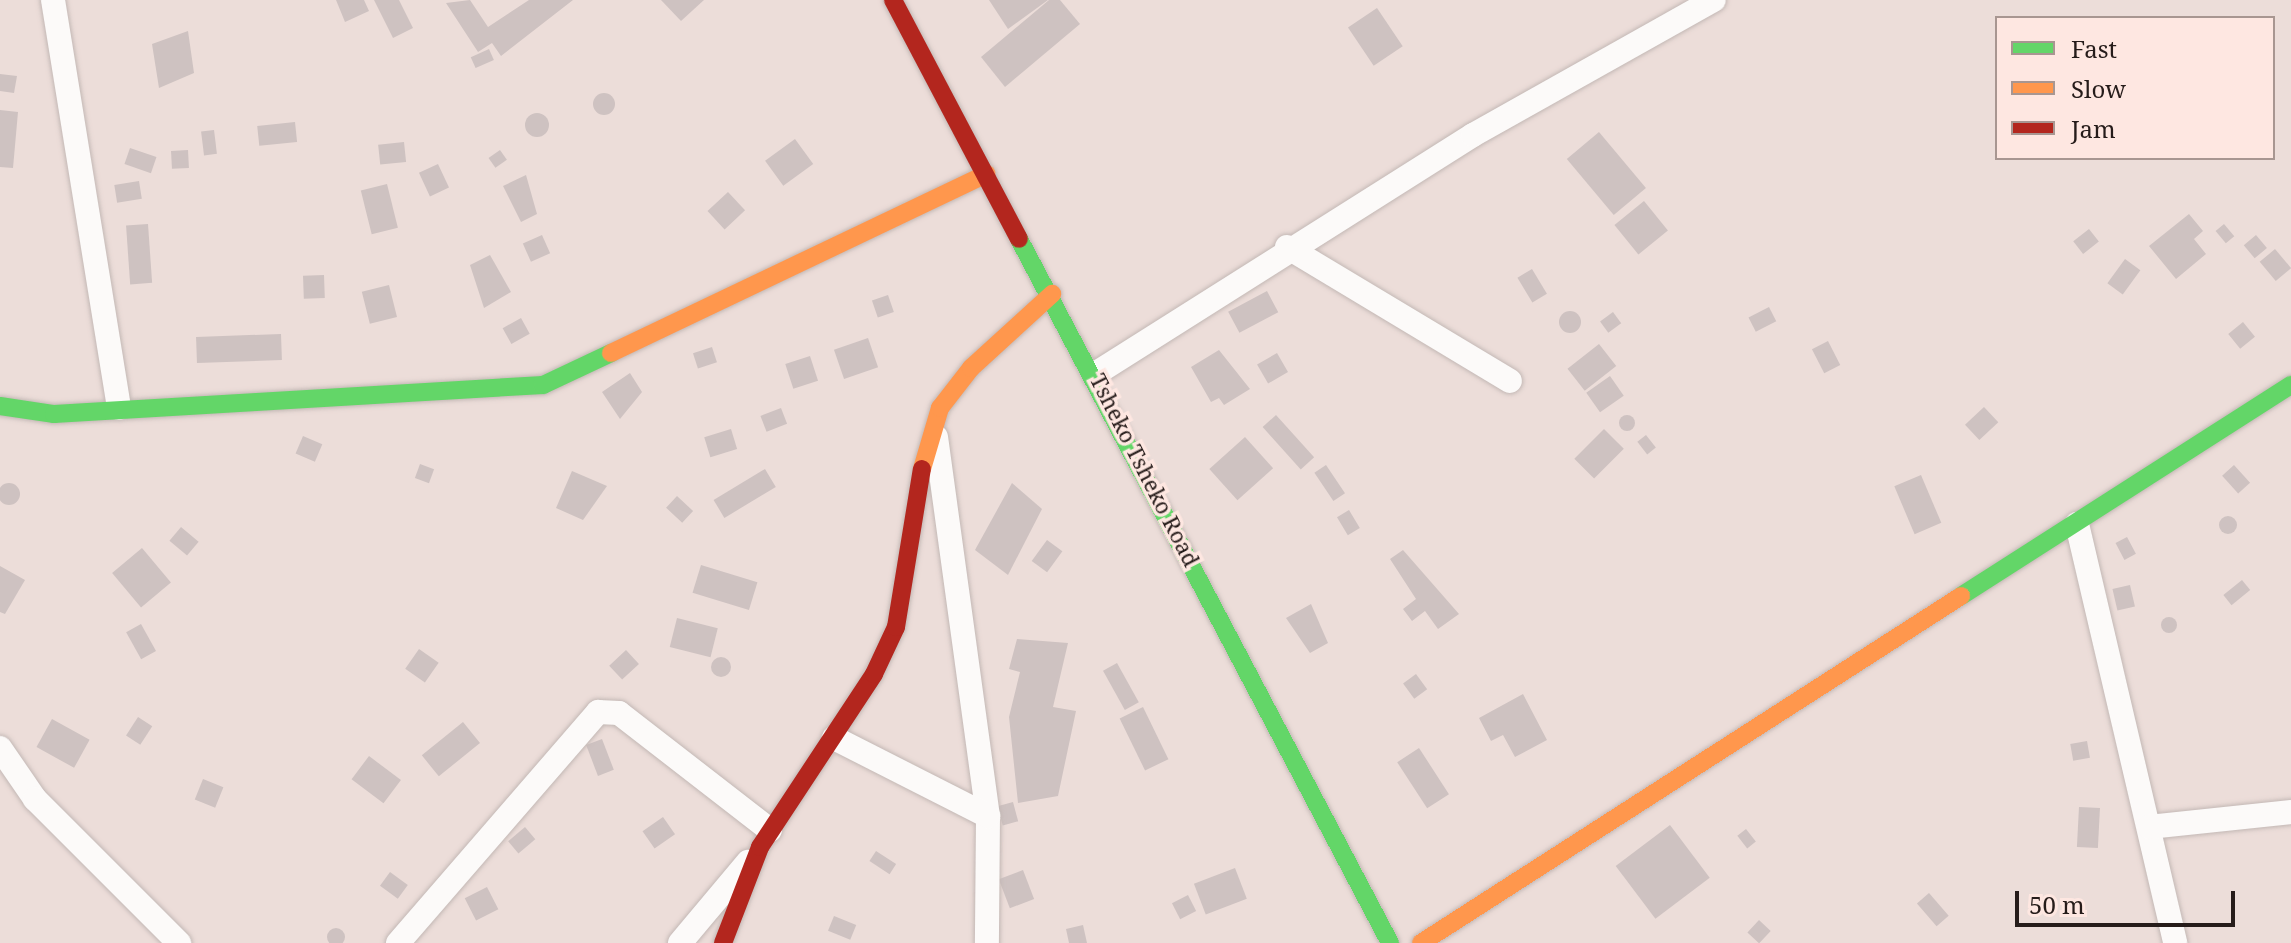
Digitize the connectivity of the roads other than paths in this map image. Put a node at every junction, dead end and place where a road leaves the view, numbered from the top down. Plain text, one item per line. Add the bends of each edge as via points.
1 (53, 0) edge
2 (893, 0) edge
3 (1714, 0) edge
4 (986, 174) junction
5 (1287, 247) junction
6 (1052, 294) junction
7 (1095, 374) junction
8 (1510, 381) dead end
9 (2291, 385) edge
10 (0, 406) edge
11 (119, 408) junction
12 (934, 425) junction
13 (2077, 524) junction
14 (834, 738) junction
15 (0, 748) edge
16 (2291, 812) edge
17 (988, 816) junction
18 (2149, 827) junction
19 (765, 839) junction
20 (179, 943) edge
21 (398, 943) edge
22 (680, 943) edge
23 (723, 943) edge
24 (987, 943) edge
25 (1390, 943) edge
26 (1421, 943) edge
27 (2175, 943) edge

1 - 11 street
2 - 4 main road, Tsheko Tsheko Road
3 - 5 street
4 - 6 main road, Tsheko Tsheko Road
4 - 11 main road via 565,380
5 - 7 street
5 - 8 street
6 - 7 main road, Tsheko Tsheko Road
6 - 12 main road via 949,391
7 - 25 main road, Tsheko Tsheko Road
9 - 13 main road
10 - 11 main road via 54,414
12 - 14 main road via 896,627
12 - 17 street
13 - 18 street
13 - 26 main road
14 - 17 street
14 - 19 main road
15 - 20 street via 35,799
16 - 18 street
17 - 24 street
18 - 27 street
19 - 21 street via 619,713 598,712
19 - 22 street
19 - 23 main road

